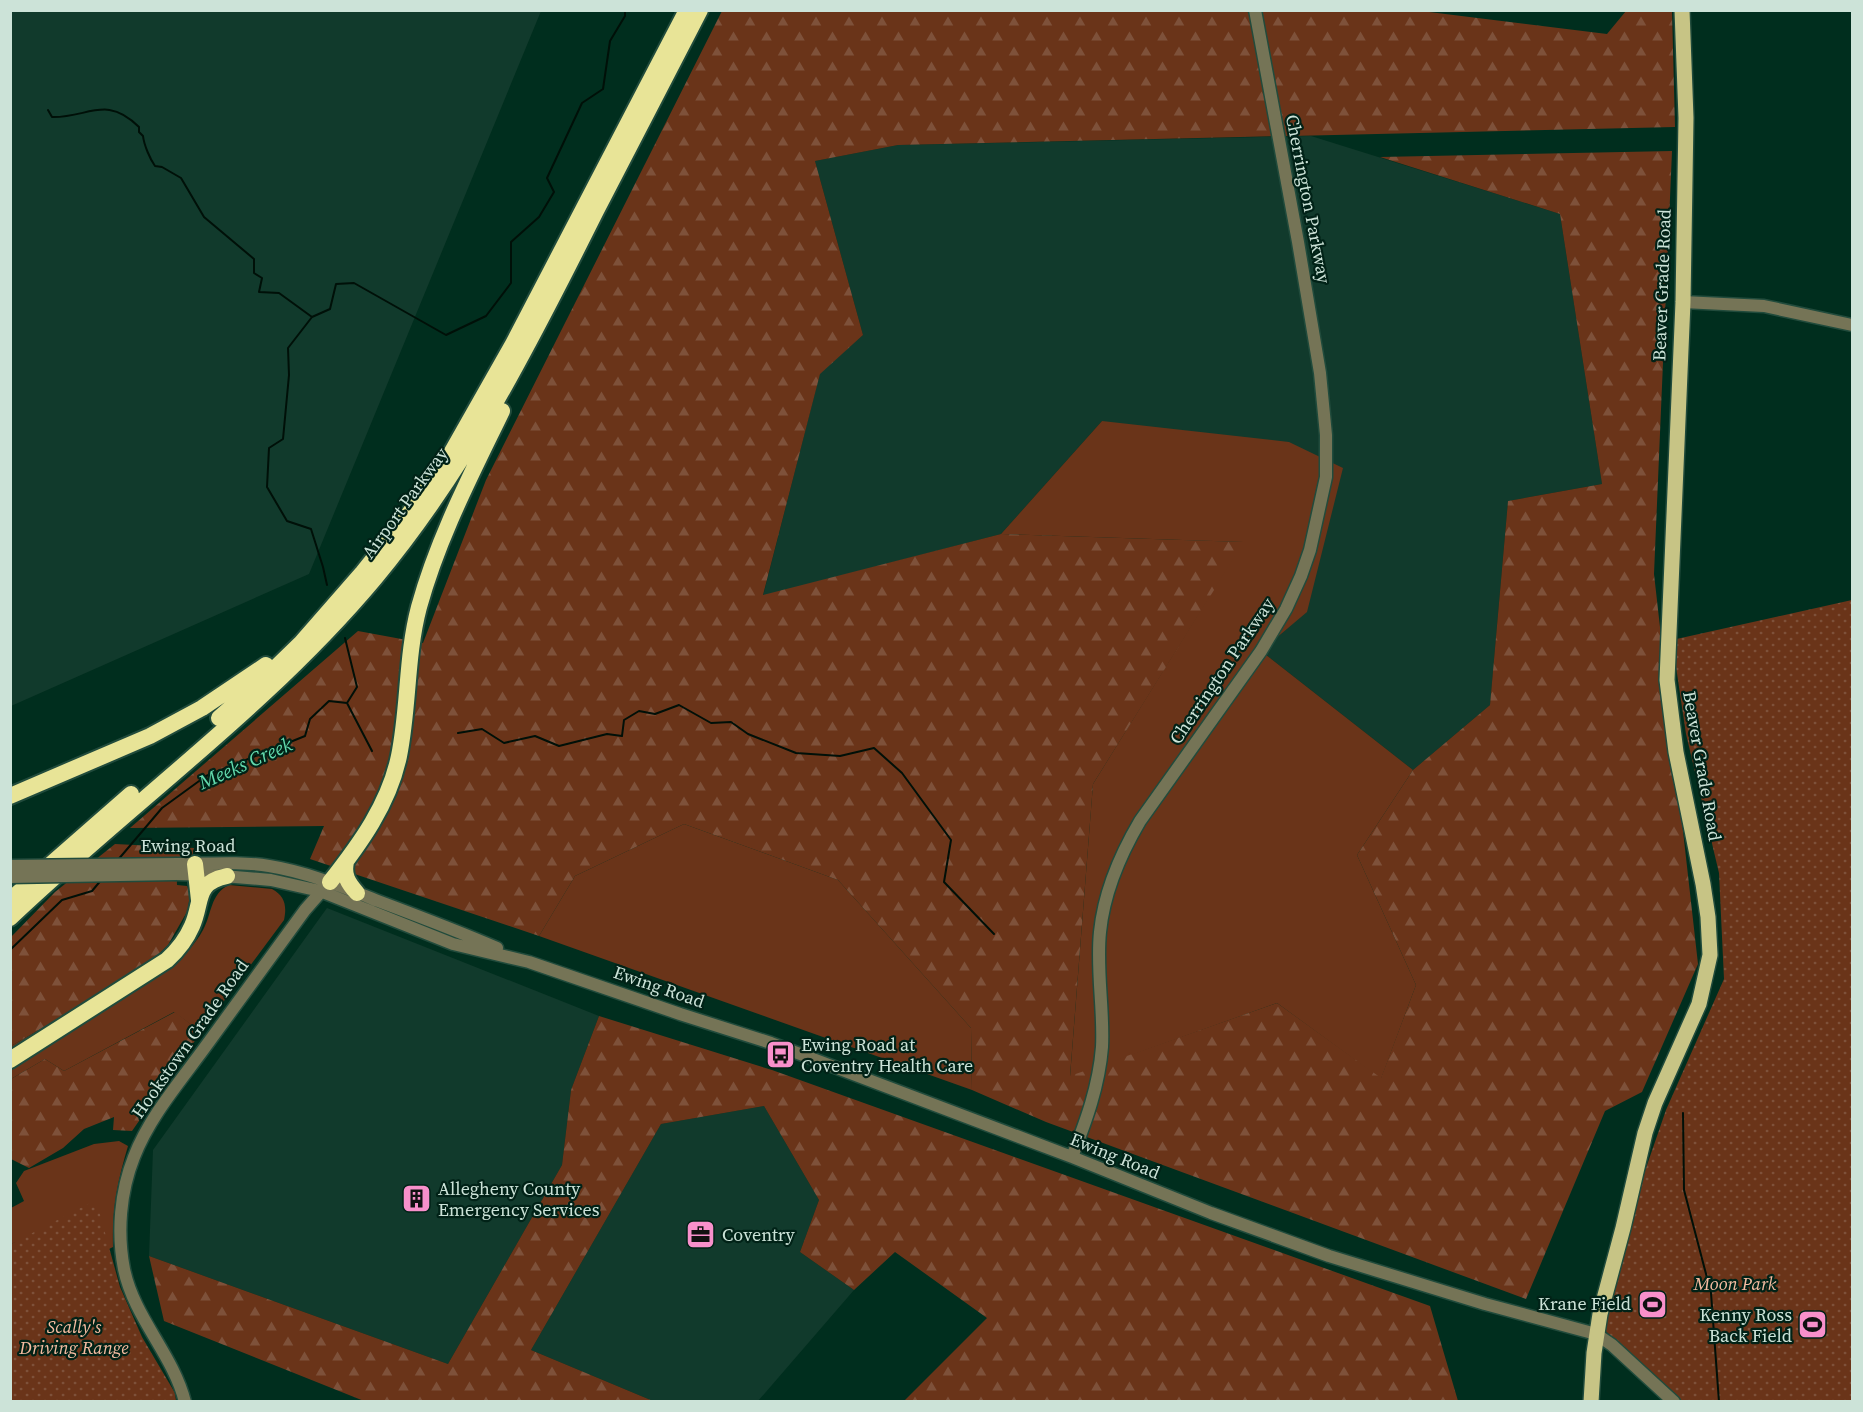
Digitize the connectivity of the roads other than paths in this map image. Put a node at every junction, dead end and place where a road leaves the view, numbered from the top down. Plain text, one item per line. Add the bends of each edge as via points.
1 (687, 10) edge
2 (700, 10) edge
3 (1255, 10) edge
4 (1682, 10) edge
5 (567, 270) junction
6 (1683, 302) junction
7 (1852, 325) edge
8 (338, 600) junction
9 (10, 796) edge
10 (346, 862) junction
11 (10, 866) edge
12 (177, 869) junction
13 (195, 869) junction
14 (227, 876) junction
15 (10, 877) edge
16 (325, 887) junction
17 (357, 893) junction
18 (10, 900) edge
19 (199, 900) junction
20 (10, 918) edge
21 (529, 962) junction
22 (10, 1060) edge
23 (1072, 1157) junction
24 (1596, 1334) junction
25 (184, 1401) edge
26 (1591, 1401) edge
27 (1674, 1401) edge

1 - 8 highway, Airport Parkway via 513,344 445,464
2 - 5 highway, Airport Parkway
3 - 23 street, Cherrington Parkway via 1320,373 1326,477 1310,550 1286,609 1261,651 1140,821 1114,872 1100,932 1099,1068 1094,1096
4 - 6 main road, Beaver Grade Road via 1686,118
5 - 10 highway via 447,528 412,636 401,740 392,782 373,823
5 - 20 highway, Airport Parkway via 453,473 376,578 323,638 257,701
6 - 7 street via 1764,306
6 - 24 main road, Beaver Grade Road via 1667,680 1676,752 1703,884 1710,955 1699,1004 1654,1103
8 - 9 highway via 266,664 202,708 150,736
8 - 18 highway, Airport Parkway via 266,677
10 - 16 highway
10 - 17 highway via 345,876
11 - 12 street, Ewing Road, bridge
12 - 13 street, Ewing Road
12 - 15 street, Ewing Road, bridge
13 - 14 street, Ewing Road
13 - 16 street, Ewing Road via 234,864 268,866 295,871
13 - 19 highway
14 - 16 street, Ewing Road
14 - 19 highway via 210,882
16 - 17 street, Ewing Road
16 - 21 street, Ewing Road via 453,944
16 - 25 street, Hookstown Grade Road via 150,1125 130,1169 122,1202 120,1245 125,1271 135,1304 167,1360
17 - 21 street, Ewing Road
19 - 22 highway via 187,936 167,960
21 - 23 street, Ewing Road via 771,1043
23 - 24 street, Ewing Road via 1329,1256
24 - 26 main road, Beaver Grade Road
24 - 27 street, Ewing Road

